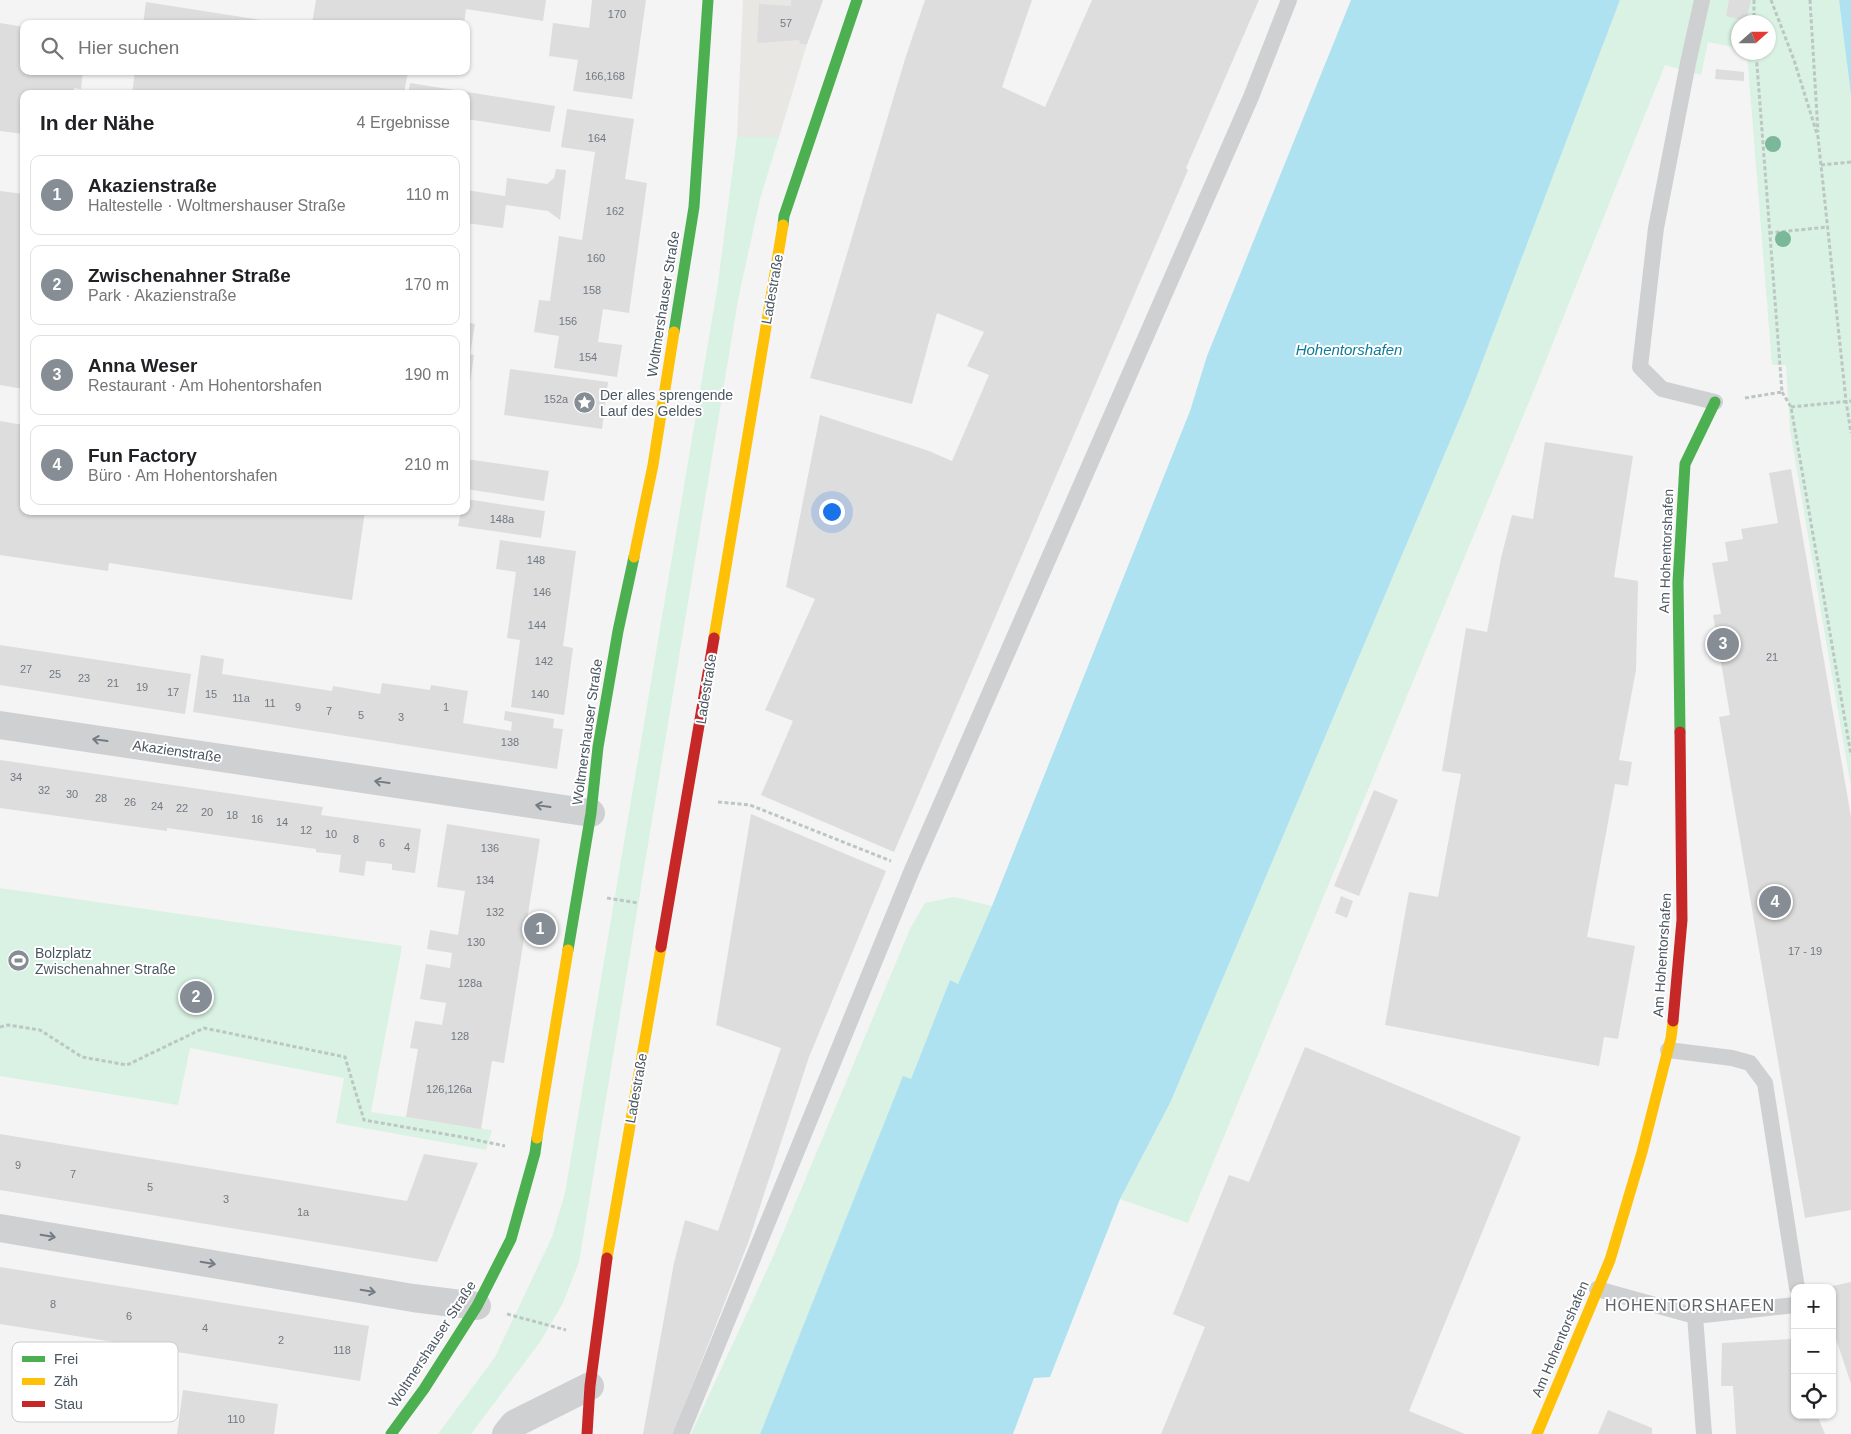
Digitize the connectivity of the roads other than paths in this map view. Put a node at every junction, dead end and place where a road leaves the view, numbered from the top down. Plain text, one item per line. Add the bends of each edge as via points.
1 (708, 0) edge
2 (857, 0) edge
3 (1289, 0) edge
4 (1702, 0) edge
5 (1715, 402) joint
6 (0, 725) edge
7 (591, 813) junction
8 (1668, 1050) junction
9 (0, 1228) edge
10 (1796, 1284) edge
11 (1597, 1290) junction
12 (1791, 1305) edge
13 (477, 1306) junction
14 (1695, 1316) junction
15 (590, 1386) junction
16 (392, 1434) edge
17 (506, 1434) edge
18 (587, 1434) edge
19 (681, 1434) edge
20 (1537, 1434) edge
21 (1704, 1434) edge

1 - 7 street, Woltmershauser Straße via 694,208 653,465 618,631 598,747
2 - 15 street, Ladestraße via 784,216 602,1284
3 - 19 lane via 1251,98 912,870
4 - 5 lane via 1656,228 1640,366 1662,389
5 - 8 street, Am Hohentorshafen via 1685,464 1678,582 1682,920
7 -> 6 street, Akazienstraße
7 - 13 street, Woltmershauser Straße via 535,1153 511,1239
8 - 10 lane via 1750,1063 1765,1083
8 - 11 street, Am Hohentorshafen via 1642,1152 1610,1260
9 -> 13 street
11 - 14 lane
11 - 20 street, Am Hohentorshafen
12 - 14 lane
13 - 16 street, Woltmershauser Straße
14 - 21 lane
15 - 17 street via 514,1424
15 - 18 street, Ladestraße

